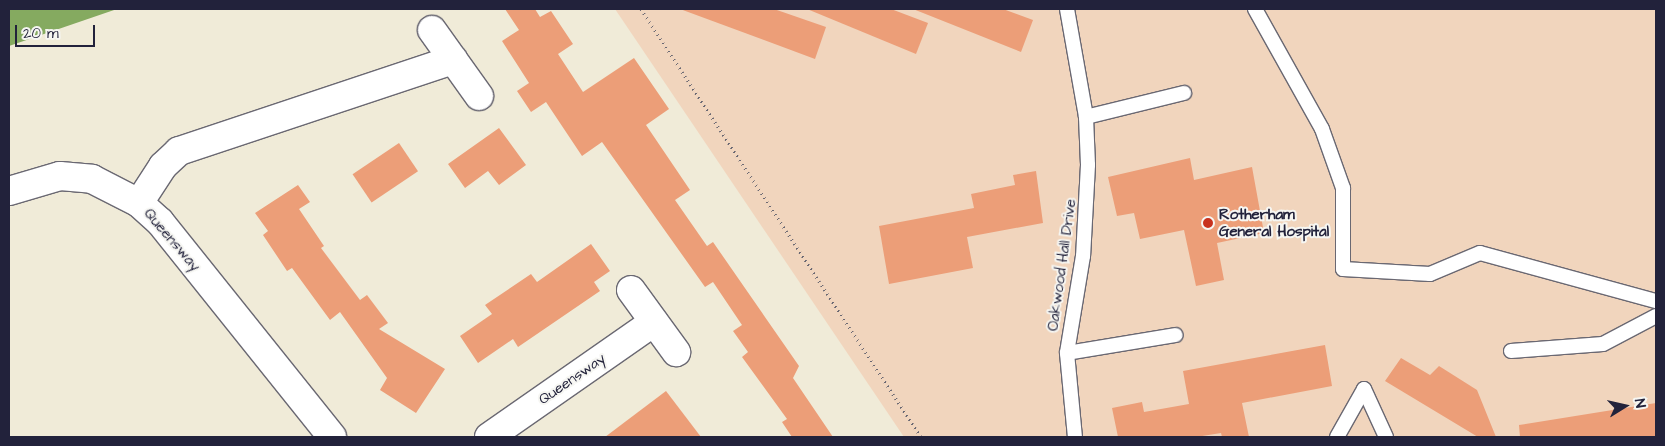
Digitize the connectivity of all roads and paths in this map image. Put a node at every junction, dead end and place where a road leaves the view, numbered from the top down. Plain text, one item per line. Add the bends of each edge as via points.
1 (641, 9) edge
2 (1067, 9) edge
3 (1255, 9) edge
4 (432, 30) dead end
5 (453, 60) junction
6 (1184, 93) dead end
7 (479, 96) dead end
8 (1086, 117) junction
9 (9, 191) edge
10 (139, 203) junction
11 (631, 290) dead end
12 (1656, 301) edge
13 (1656, 316) edge
14 (654, 322) junction
15 (1176, 335) dead end
16 (1511, 351) dead end
17 (676, 352) dead end
18 (1068, 353) junction
19 (332, 437) edge
20 (489, 437) edge
21 (921, 437) edge
22 (1075, 437) edge
23 (1337, 437) edge
24 (1386, 437) edge

1 - 21 path
2 - 8 lane, Oakwood Hall Drive
3 - 12 lane via 1322,129 1343,188 1343,269 1430,274 1480,253
4 - 5 street
5 - 7 street
5 - 10 street, Queensway via 179,152 163,166
6 - 8 lane
8 - 18 lane, Oakwood Hall Drive via 1088,200
9 - 10 street via 60,176 92,180
10 - 19 street, Queensway via 160,222
11 - 14 street
13 - 16 lane via 1603,344
14 - 17 street
14 - 20 street, Queensway
15 - 18 lane
18 - 22 lane, Oakwood Hall Drive
23 - 24 lane via 1364,389

